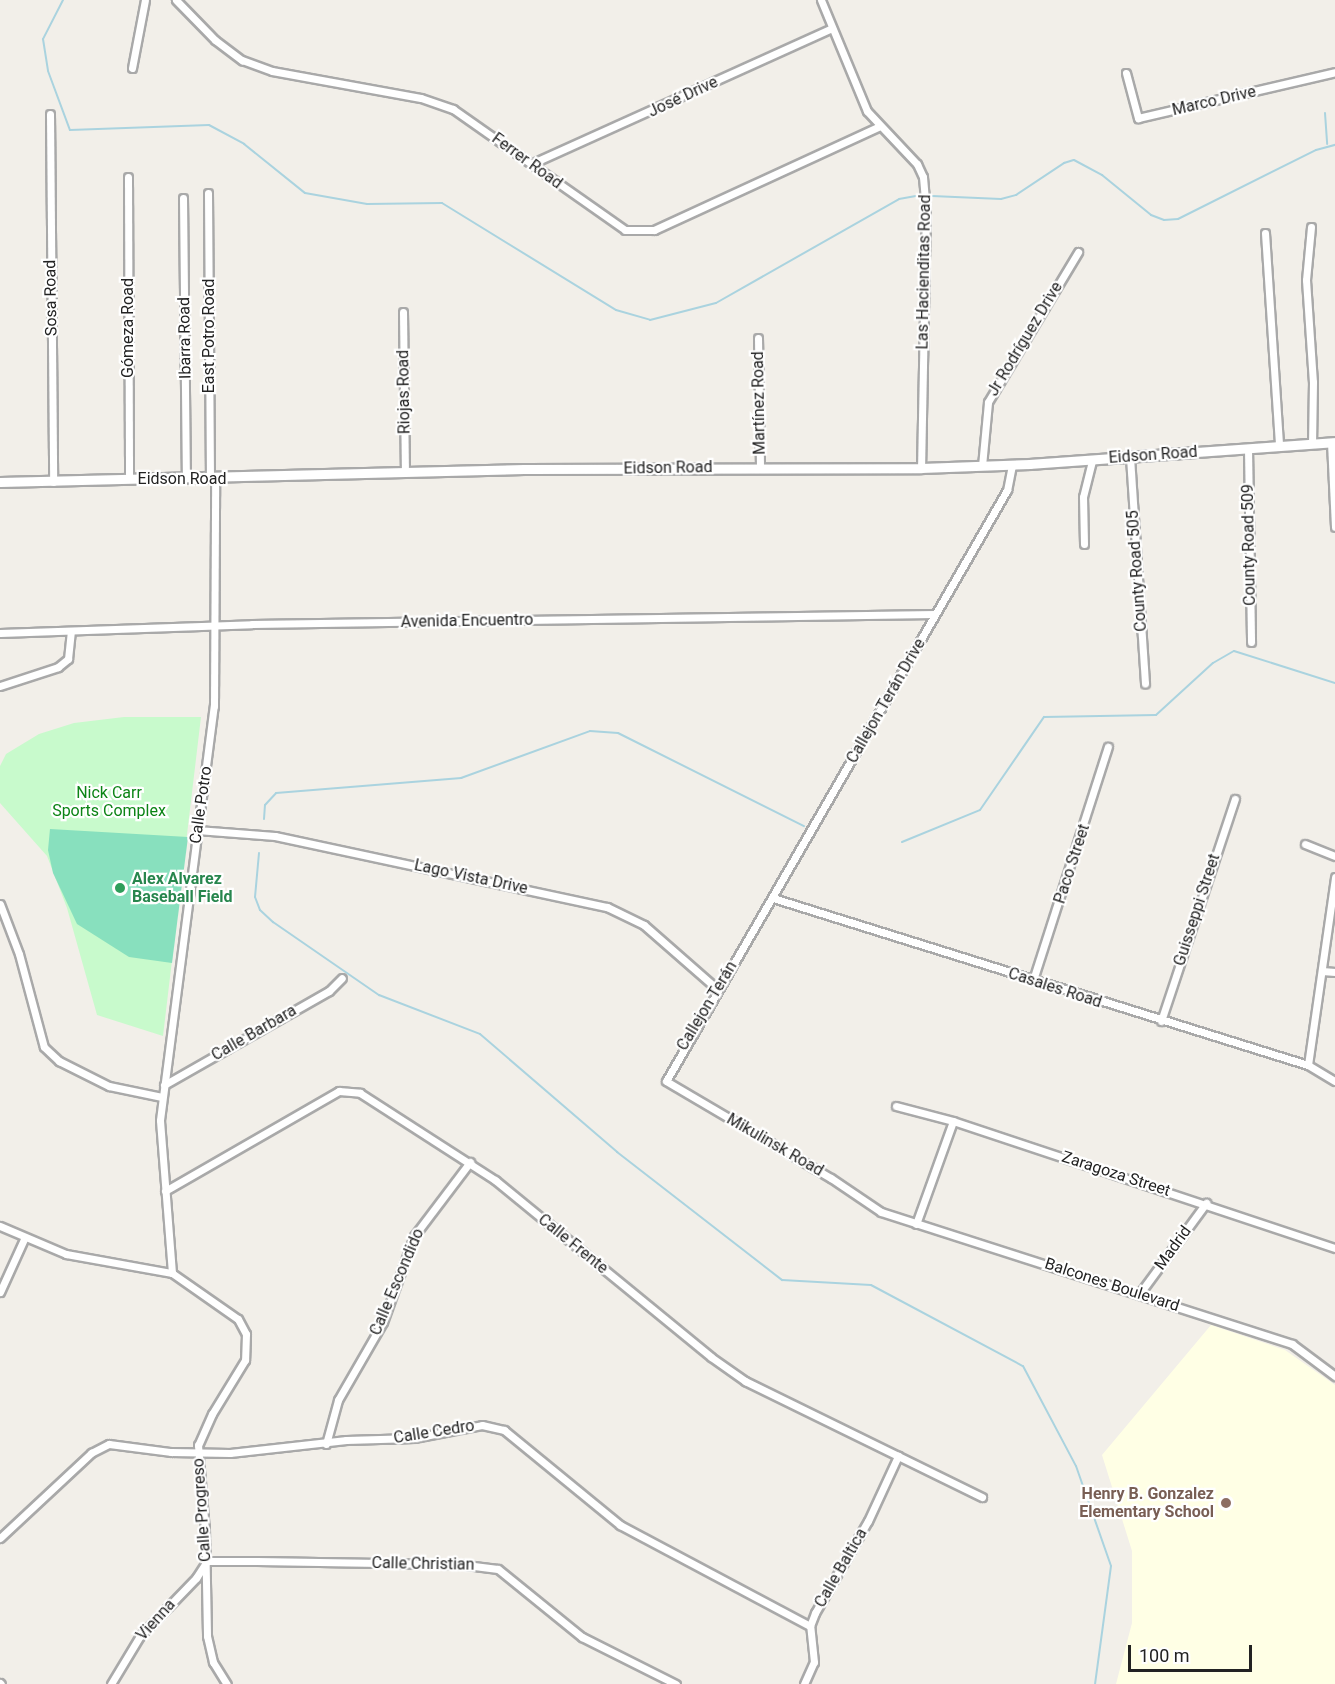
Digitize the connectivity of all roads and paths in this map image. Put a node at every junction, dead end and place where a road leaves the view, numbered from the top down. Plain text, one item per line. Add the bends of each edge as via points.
1 (145, 0) edge
2 (176, 0) edge
3 (821, 0) edge
4 (832, 28) junction
5 (132, 68) dead end
6 (1335, 72) edge
7 (1126, 73) dead end
8 (50, 114) dead end
9 (878, 127) junction
10 (533, 163) junction
11 (128, 177) dead end
12 (208, 193) dead end
13 (183, 198) dead end
14 (1311, 227) dead end
15 (1265, 232) dead end
16 (1078, 252) dead end
17 (403, 312) dead end
18 (758, 338) dead end
19 (1333, 442) edge
20 (1312, 443) junction
21 (1279, 446) junction
22 (1248, 448) junction
23 (1130, 457) junction
24 (1092, 460) junction
25 (1012, 465) junction
26 (982, 466) junction
27 (760, 467) junction
28 (921, 468) junction
29 (405, 471) junction
30 (186, 478) junction
31 (129, 479) junction
32 (212, 479) junction
33 (0, 482) edge
34 (53, 482) junction
35 (1335, 527) edge
36 (1084, 544) dead end
37 (935, 614) junction
38 (217, 626) junction
39 (71, 632) junction
40 (0, 633) edge
41 (1251, 642) dead end
42 (1145, 684) dead end
43 (0, 686) edge
44 (1108, 747) dead end
45 (1235, 799) dead end
46 (197, 830) junction
47 (1305, 844) dead end
48 (1335, 856) edge
49 (1335, 876) edge
50 (773, 898) junction
51 (0, 904) edge
52 (750, 933) joint
53 (1322, 971) junction
54 (1335, 972) edge
55 (342, 978) dead end
56 (1033, 980) junction
57 (717, 989) junction
58 (1161, 1021) junction
59 (1308, 1065) junction
60 (666, 1081) joint
61 (1335, 1081) edge
62 (164, 1085) junction
63 (162, 1097) junction
64 (896, 1106) dead end
65 (953, 1121) junction
66 (470, 1162) junction
67 (165, 1191) junction
68 (1206, 1203) junction
69 (880, 1212) joint
70 (916, 1224) junction
71 (0, 1226) edge
72 (26, 1237) junction
73 (1335, 1248) edge
74 (172, 1273) junction
75 (0, 1292) edge
76 (1140, 1293) junction
77 (1335, 1376) edge
78 (326, 1444) junction
79 (198, 1453) junction
80 (898, 1455) junction
81 (981, 1497) dead end
82 (0, 1538) edge
83 (207, 1561) junction
84 (810, 1626) junction
85 (111, 1684) edge
86 (227, 1684) edge
87 (676, 1684) edge
88 (804, 1684) edge

1 - 5 street
2 - 10 street, Ferrer Road via 228,52 242,60 273,71 443,104
3 - 4 street, Las Hacienditas Road
4 - 9 street, Las Hacienditas Road via 867,111
4 - 10 street, José Drive
6 - 7 street, Marco Drive via 1138,118
8 - 34 street, Sosa Road
9 - 10 street, Ferrer Road via 736,194 639,232 611,223
9 - 28 street, Las Hacienditas Road via 917,164 925,187
11 - 31 street, Gómeza Road
12 - 32 street, East Potro Road
13 - 30 street, Ibarra Road
14 - 20 street via 1306,280 1313,382
15 - 21 street
16 - 26 street, Jr Rodríguez Drive via 988,402
17 - 29 street, Riojas Road
18 - 27 street, Martínez Road
19 - 20 street, Eidson Road
19 - 35 street
20 - 21 street, Eidson Road
21 - 22 street, Eidson Road
22 - 23 street, Eidson Road
22 - 41 street, County Road 509
23 - 24 street, Eidson Road
23 - 42 street, County Road 505
24 - 25 street, Eidson Road
24 - 36 street via 1083,497
25 - 26 street, Eidson Road
25 - 37 street, Callejon Terán Drive via 1007,490
26 - 28 street, Eidson Road
27 - 28 street, Eidson Road
27 - 29 street, Eidson Road
29 - 32 street, Eidson Road
30 - 31 street, Eidson Road
30 - 32 street, Eidson Road
31 - 34 street, Eidson Road
32 - 38 street, Calle Potro
33 - 34 street, Eidson Road
37 - 38 street, Avenida Encuentro
37 - 50 street, Callejon Terán Drive
38 - 39 street, Avenida Encuentro
38 - 46 street, Calle Potro via 214,706
39 - 40 street, Avenida Encuentro
39 - 43 street via 68,659 58,667
44 - 56 street, Paco Street
45 - 58 street, Guisseppi Street
46 - 57 street, Lago Vista Drive via 275,836 607,907 644,925
46 - 62 street, Calle Potro
47 - 48 street
49 - 53 street
50 - 52 street, Callejon Terán Drive
50 - 56 street, Casales Road
51 - 63 street via 19,954 44,1047 59,1061 110,1086
52 - 57 street, Callejon Terán
53 - 54 street
53 - 59 street
55 - 62 street, Calle Barbara via 329,991
56 - 58 street, Casales Road
57 - 60 street, Callejon Terán
58 - 59 street, Casales Road
59 - 61 street, Casales Road
60 - 69 street, Mikulinsk Road via 831,1178
62 - 63 street, Calle Potro
63 - 67 street, Calle Potro
64 - 65 street, Zaragoza Street
65 - 68 street, Zaragoza Street
65 - 70 street
66 - 67 street, Calle Frente via 408,1121 350,1090 330,1096
66 - 78 street, Calle Escondido via 414,1236 383,1322 338,1400
66 - 80 street, Calle Frente via 723,1366 760,1389
67 - 74 street, Calle Potro
68 - 73 street, Zaragoza Street
68 - 76 street, Madrid
69 - 70 street, Balcones Boulevard
70 - 76 street, Balcones Boulevard
71 - 72 street, Calle Progreso
72 - 74 street, Calle Progreso via 66,1254
72 - 75 street
74 - 79 street, Calle Progreso via 230,1311 246,1334 245,1360 203,1429
76 - 77 street, Balcones Boulevard via 1292,1344
78 - 79 street, Calle Cedro
78 - 84 street, Calle Cedro via 414,1438 469,1426 494,1426 521,1443 620,1525
79 - 82 street, Calle Cedro via 127,1443 100,1447
79 - 83 street, Calle Progreso
80 - 81 street, Calle Frente
80 - 84 street, Calle Baltica via 868,1521
83 - 85 street, Vienna via 196,1578 140,1636
83 - 86 street, Calle Progreso via 209,1649
83 - 87 street, Calle Christian via 485,1566 510,1576 582,1637
84 - 88 street, Calle Baltica via 814,1662

